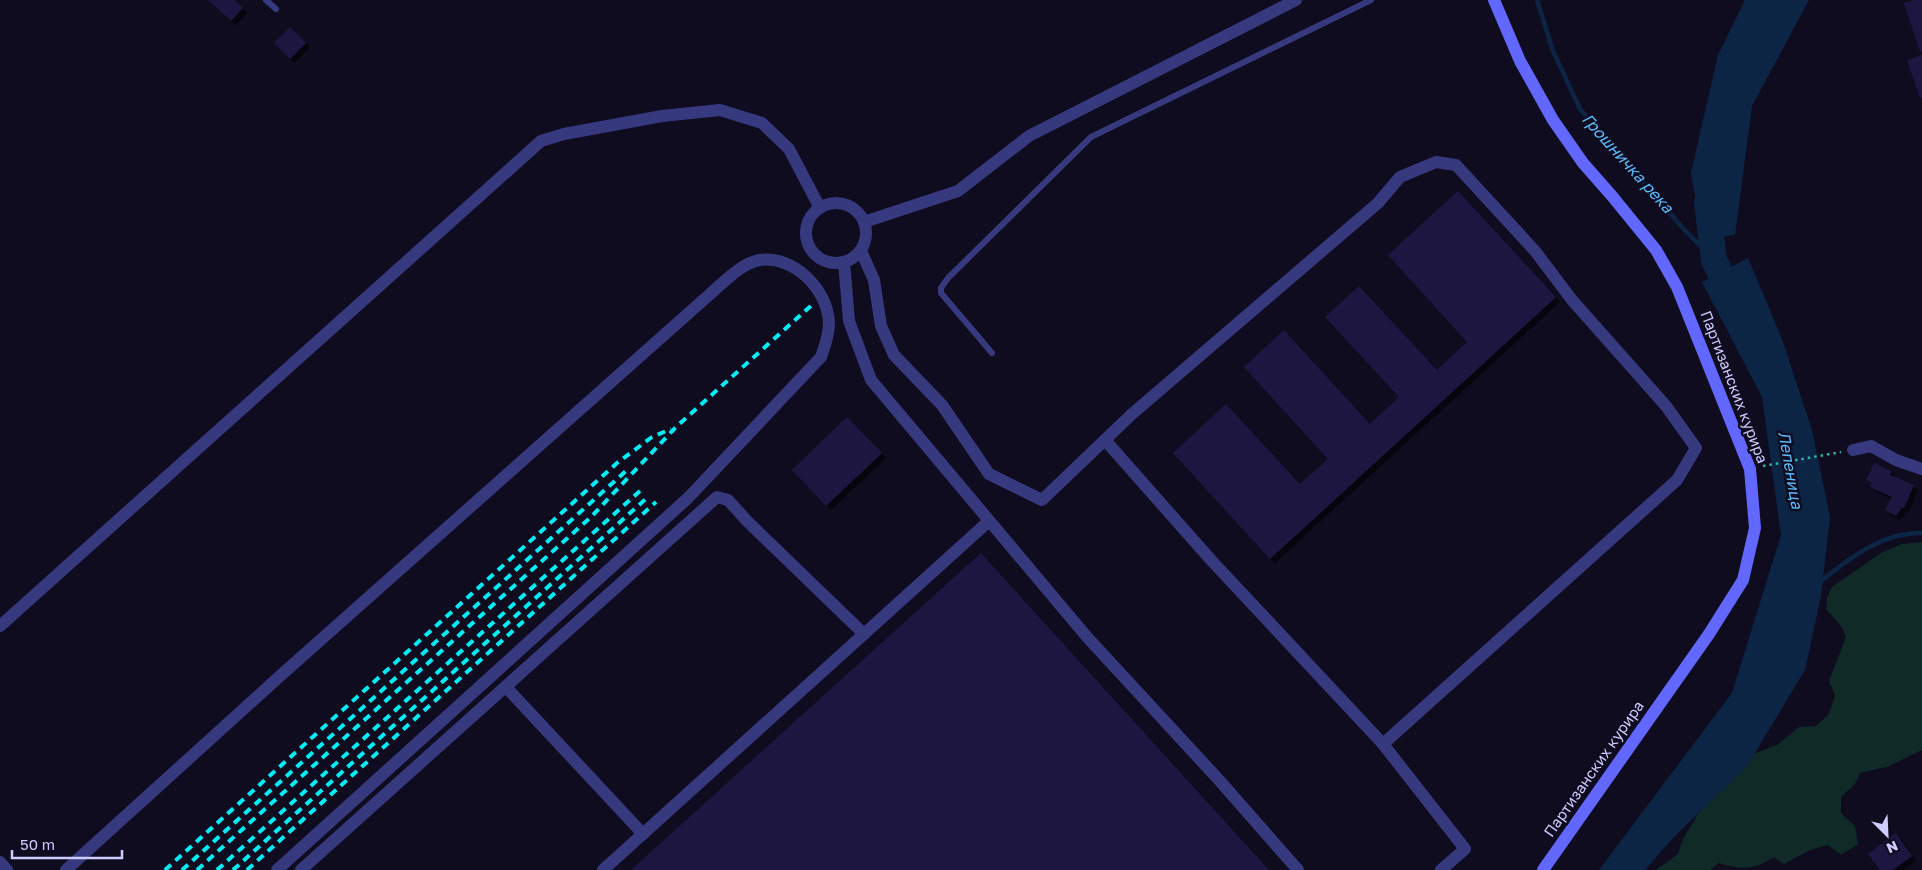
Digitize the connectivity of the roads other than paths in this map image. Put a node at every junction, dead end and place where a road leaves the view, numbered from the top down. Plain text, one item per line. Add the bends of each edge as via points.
1 (266, 0) edge
2 (1296, 0) edge
3 (1370, 0) edge
4 (1494, 0) edge
5 (276, 9) dead end
6 (820, 208) junction
7 (864, 222) junction
8 (860, 251) junction
9 (844, 262) junction
10 (992, 353) dead end
11 (1105, 440) junction
12 (1853, 450) road end
13 (1922, 469) edge
14 (989, 521) junction
15 (0, 626) edge
16 (864, 634) junction
17 (506, 687) junction
18 (1383, 744) junction
19 (643, 834) junction
20 (0, 862) edge
21 (7, 870) edge
22 (66, 870) edge
23 (277, 870) edge
24 (301, 870) edge
25 (603, 870) edge
26 (1298, 870) edge
27 (1441, 870) edge
28 (1543, 870) edge

1 - 5 lane
2 - 7 street via 1029,136 958,191
3 - 10 lane via 1091,137 941,288 941,293
4 - 28 street, Партизанских курира via 1520,61 1552,120 1583,163 1656,250 1677,287 1750,469 1756,528 1743,580 1709,634
6 - 7 street via 830,204 850,207
6 - 9 street via 808,223 807,241 811,250 826,262
6 - 15 street via 789,149 762,123 720,110 662,116 541,141
7 - 8 street via 865,242
8 - 9 street
8 - 11 street via 874,280 881,326 894,355 942,405 989,474 1042,500
9 - 14 street via 849,321 871,380
11 - 18 street via 1211,560
11 - 18 street via 1378,203 1400,177 1436,162 1456,165 1666,406 1696,448 1678,480
12 - 13 street via 1872,446 1896,460
14 - 16 street
14 - 26 street via 1087,638
16 - 17 street via 728,500 717,497
16 - 19 street
17 - 19 street
17 - 24 street
18 - 27 street via 1465,849
19 - 25 street
20 - 21 street
22 - 23 street via 727,280 760,260 786,263 809,277 818,290 829,321 828,339 821,357 688,498

